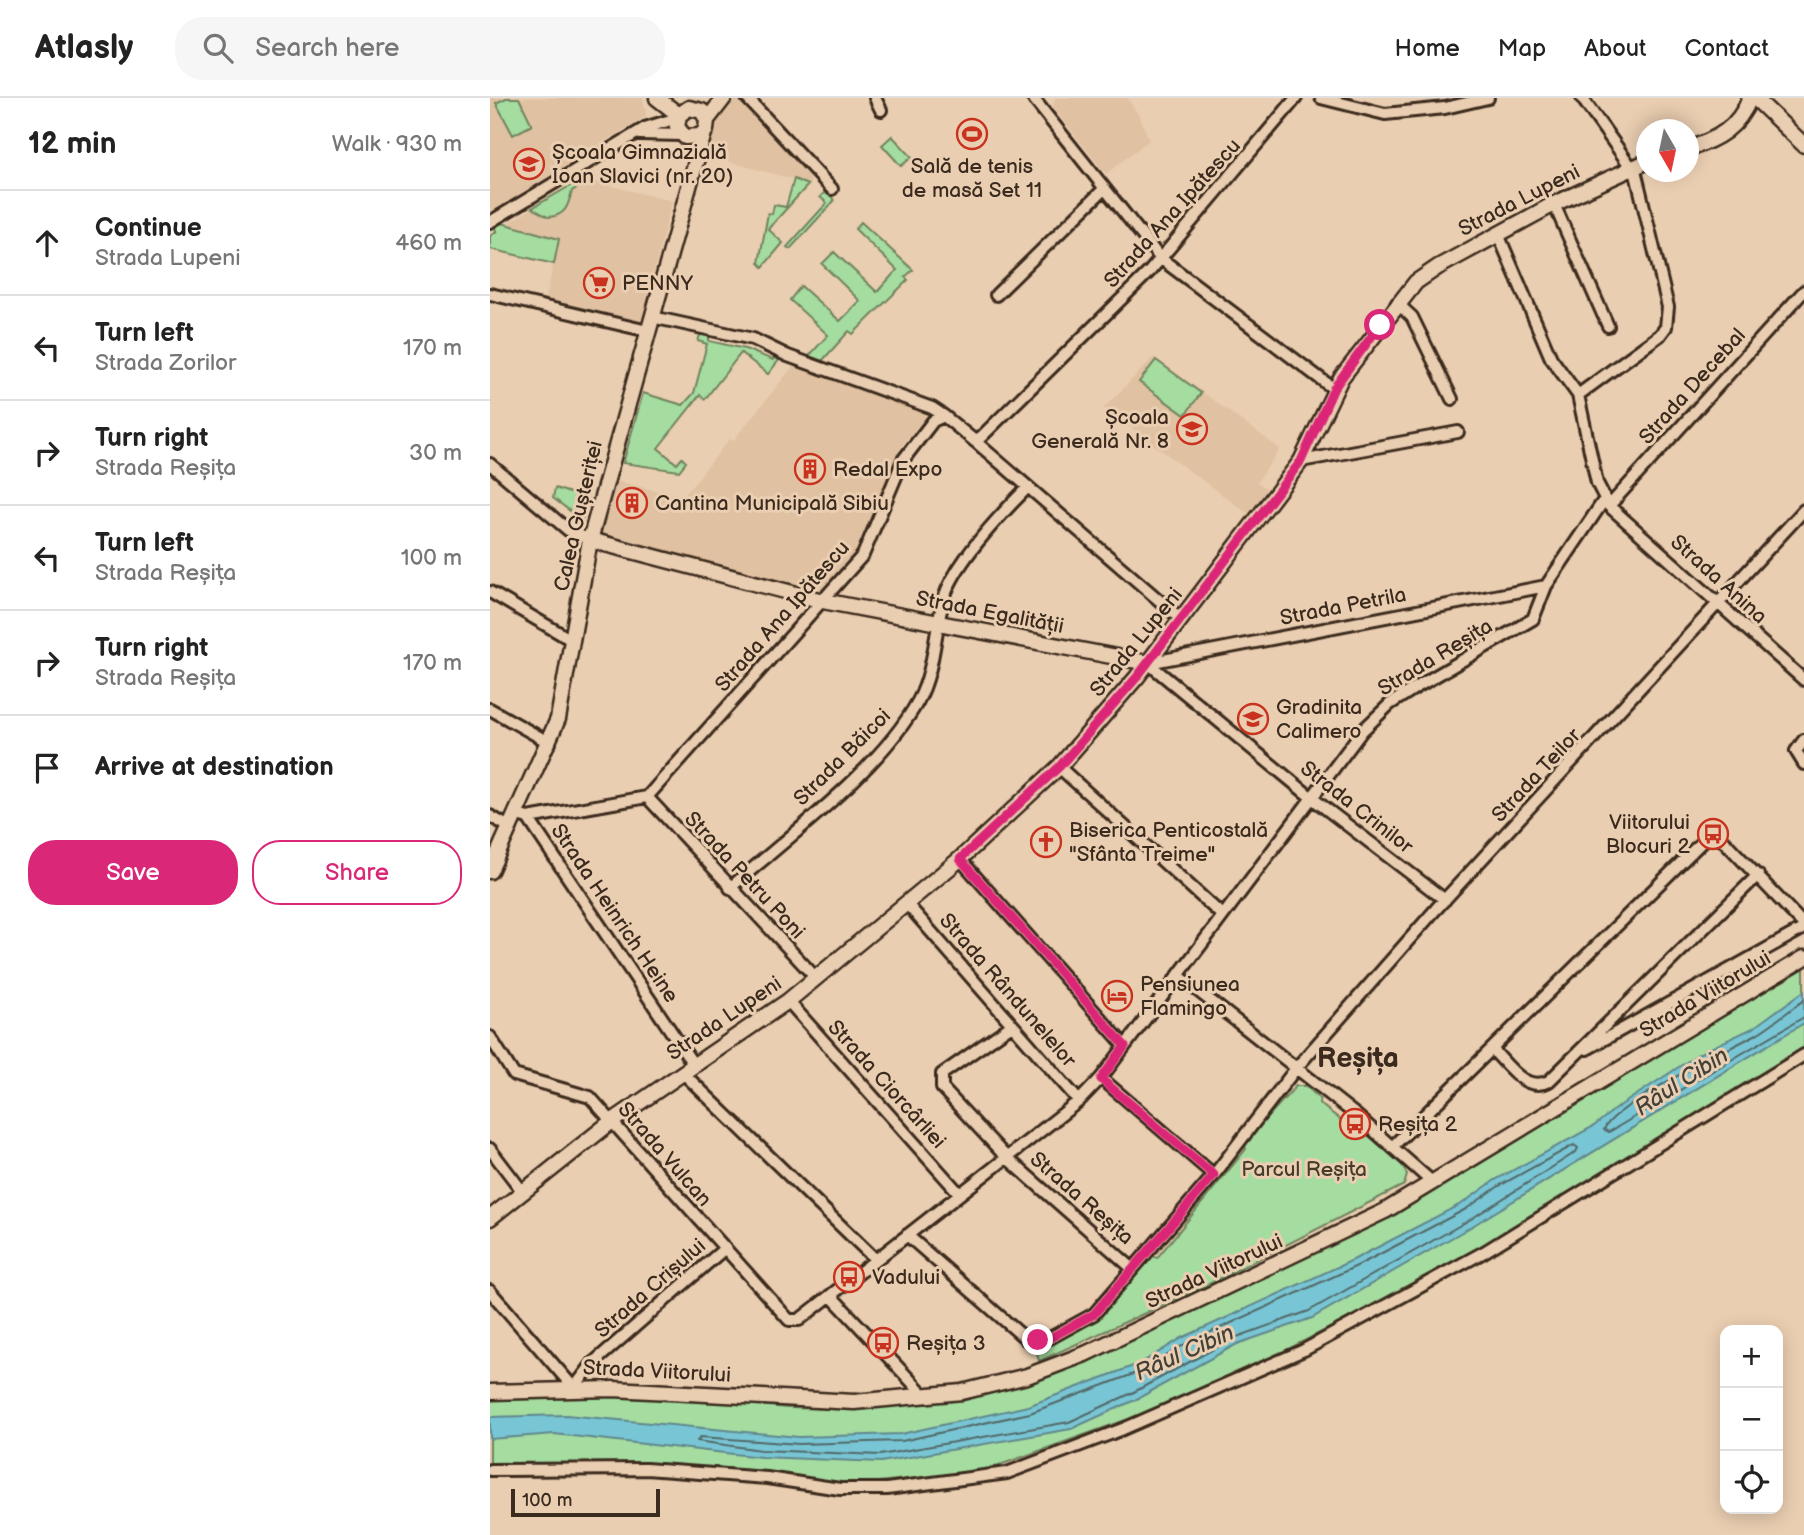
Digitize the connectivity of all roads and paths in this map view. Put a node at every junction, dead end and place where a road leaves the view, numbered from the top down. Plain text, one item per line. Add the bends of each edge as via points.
1 (657, 98) edge
2 (714, 98) edge
3 (724, 98) edge
4 (747, 98) edge
5 (875, 98) edge
6 (1033, 98) edge
7 (1296, 98) edge
8 (1321, 98) edge
9 (1488, 98) edge
10 (1582, 98) edge
11 (1752, 98) edge
12 (693, 108) junction
13 (881, 110) dead end
14 (678, 117) junction
15 (705, 127) junction
16 (637, 134) junction
17 (685, 136) junction
18 (1699, 145) edge
19 (1804, 145) edge
20 (1636, 161) edge
21 (693, 165) junction
22 (1636, 165) edge
23 (1643, 182) edge
24 (832, 189) dead end
25 (1104, 189) junction
26 (1554, 204) junction
27 (490, 222) edge
28 (1498, 234) junction
29 (1160, 258) junction
30 (1804, 291) edge
31 (490, 294) edge
32 (996, 295) dead end
33 (1397, 303) junction
34 (650, 324) junction
35 (1608, 326) dead end
36 (1334, 388) junction
37 (1578, 395) junction
38 (1452, 399) dead end
39 (944, 416) junction
40 (1458, 432) dead end
41 (975, 442) junction
42 (1301, 461) junction
43 (490, 464) edge
44 (1027, 488) junction
45 (1607, 503) junction
46 (1804, 510) edge
47 (590, 540) junction
48 (1546, 586) junction
49 (490, 592) edge
50 (823, 601) junction
51 (1718, 604) junction
52 (1182, 620) junction
53 (938, 624) junction
54 (573, 641) junction
55 (1148, 663) junction
56 (1804, 680) edge
57 (490, 709) edge
58 (1803, 741) edge
59 (550, 743) junction
60 (1804, 764) edge
61 (1059, 767) junction
62 (647, 797) junction
63 (1312, 798) junction
64 (490, 816) edge
65 (519, 821) junction
66 (960, 859) junction
67 (490, 871) edge
68 (1758, 875) junction
69 (730, 888) junction
70 (1445, 900) junction
71 (907, 904) junction
72 (1223, 916) junction
73 (1804, 927) edge
74 (1804, 958) edge
75 (1179, 976) junction
76 (816, 978) junction
77 (788, 1001) junction
78 (1012, 1025) junction
79 (490, 1037) edge
80 (1125, 1046) junction
81 (1492, 1049) junction
82 (1804, 1055) edge
83 (1575, 1056) junction
84 (1297, 1067) junction
85 (687, 1068) junction
86 (1101, 1079) junction
87 (1079, 1101) junction
88 (611, 1122) junction
89 (1393, 1146) junction
90 (490, 1149) edge
91 (1006, 1157) junction
92 (1214, 1175) junction
93 (1432, 1182) junction
94 (523, 1192) junction
95 (958, 1192) junction
96 (490, 1217) edge
97 (906, 1235) junction
98 (724, 1249) junction
99 (875, 1259) junction
100 (1133, 1269) junction
101 (490, 1291) edge
102 (831, 1296) junction
103 (799, 1320) joint
104 (574, 1388) junction
105 (490, 1392) edge
106 (926, 1397) junction
107 (490, 1470) edge

1 - 14 street
2 - 12 street
3 - 15 street, Calea Gușteriței
4 - 24 street
5 - 13 street
6 - 25 street
7 - 29 street, Strada Ana Ipătescu
8 - 9 street via 1385,114
10 - 20 street
11 - 18 street via 1727,132
11 - 19 street
12 - 14 street
12 - 15 street via 702,111
14 - 16 street
14 - 17 street via 677,127
15 - 17 street
15 - 21 street, Calea Gușteriței
16 - 17 street
16 - 27 street
17 - 21 street, Calea Gușteriței
21 - 34 street, Calea Gușteriței
22 - 26 street, Strada Lupeni
23 - 37 street via 1668,317 1660,335
25 - 29 street
25 - 32 street
26 - 28 street, Strada Lupeni
26 - 35 street
28 - 33 street, Strada Lupeni via 1426,274
28 - 37 street via 1550,358
29 - 36 street
29 - 41 street, Strada Ana Ipătescu
30 - 45 street, Strada Decebal
31 - 34 street
33 - 36 street, Strada Lupeni
33 - 38 street via 1412,317
34 - 39 street via 753,339
34 - 47 street, Calea Gușteriței
36 - 42 street, Strada Lupeni
37 - 45 street via 1597,484
39 - 41 street
39 - 50 street, Strada Ana Ipătescu via 933,421 910,448 869,546
40 - 42 street
41 - 44 street
42 - 52 street, Strada Lupeni
43 - 47 street via 568,530
44 - 52 street
44 - 53 street, Strada Băicoi via 953,578
45 - 48 street, Strada Reșița
45 - 51 street, Strada Anina
46 - 51 street, Strada Teilor
47 - 50 street, Strada Egalității
47 - 54 street, Calea Gușteriței
48 - 55 street, Strada Petrila
48 - 63 street, Strada Reșița via 1536,612 1524,626 1440,672 1377,715
49 - 54 street
50 - 53 street, Strada Egalității
50 - 62 street, Strada Ana Ipătescu
51 - 56 street, Strada Anina
51 - 70 street, Strada Teilor
52 - 55 street, Strada Lupeni
53 - 55 street, Strada Egalității
53 - 69 street, Strada Băicoi via 925,686 898,734
54 - 59 street, Calea Gușteriței via 562,706
55 - 61 street, Strada Lupeni
55 - 63 street, Strada Crinilor
57 - 59 street
58 - 60 street via 1796,751
59 - 65 street, Calea Gușteriței
61 - 66 street, Strada Lupeni
61 - 72 street
62 - 65 street
62 - 69 street, Strada Petru Poni
63 - 70 street, Strada Crinilor
63 - 72 street, Strada Reșița
64 - 65 street
65 - 67 street, Calea Gușteriței
65 - 85 street, Strada Heinrich Heine
66 - 71 street, Strada Lupeni
66 - 80 street
68 - 73 street
68 - 81 street via 1719,837 1705,839
68 - 83 street, Strada Viitorului
69 - 76 street, Strada Petru Poni
70 - 84 street, Strada Teilor
71 - 76 street, Strada Lupeni
71 - 78 street, Strada Rândunelelor
72 - 75 street, Strada Reșița
73 - 83 street
74 - 93 street, Strada Viitorului
75 - 80 street, Strada Reșița
75 - 84 street
76 - 77 street, Strada Lupeni
77 - 85 street, Strada Lupeni
77 - 95 street, Strada Ciorcârliei
78 - 87 street, Strada Rândunelelor
78 - 91 street via 942,1074 940,1081
79 - 88 street, Strada Vulcan via 514,1075 590,1097
80 - 86 street, Strada Reșița
81 - 83 street, Strada Viitorului via 1533,1085 1549,1081
81 - 89 street
82 - 107 street via 1484,1252 1304,1350 1123,1429 1007,1473 887,1489 840,1489 646,1469
84 - 89 street
84 - 92 street, Strada Reșița
85 - 88 street, Strada Lupeni
85 - 99 street, Strada Heinrich Heine
86 - 87 street, Strada Reșița
86 - 92 street
87 - 91 street, Strada Reșița
88 - 94 street, Strada Lupeni
88 - 98 street, Strada Vulcan
89 - 93 street
90 - 94 street
91 - 95 street, Strada Reșița
91 - 100 street, Strada Reșița
92 - 100 street, Strada Reșița
93 - 106 street, Strada Viitorului via 1326,1241 1085,1354 1001,1384
94 - 96 street, Strada Lupeni
95 - 97 street, Strada Reșița
97 - 99 street, Strada Reșița
97 - 100 street, Strada Reșița via 1027,1340 1050,1338 1094,1314
98 - 103 street, Strada Vulcan via 789,1320
98 - 104 street, Strada Crișului via 593,1363
99 - 102 street, Strada Reșița
101 - 104 street
102 - 103 street, Strada Reșița
102 - 106 street
104 - 105 street, Strada Viitorului
104 - 106 street, Strada Viitorului via 820,1402

